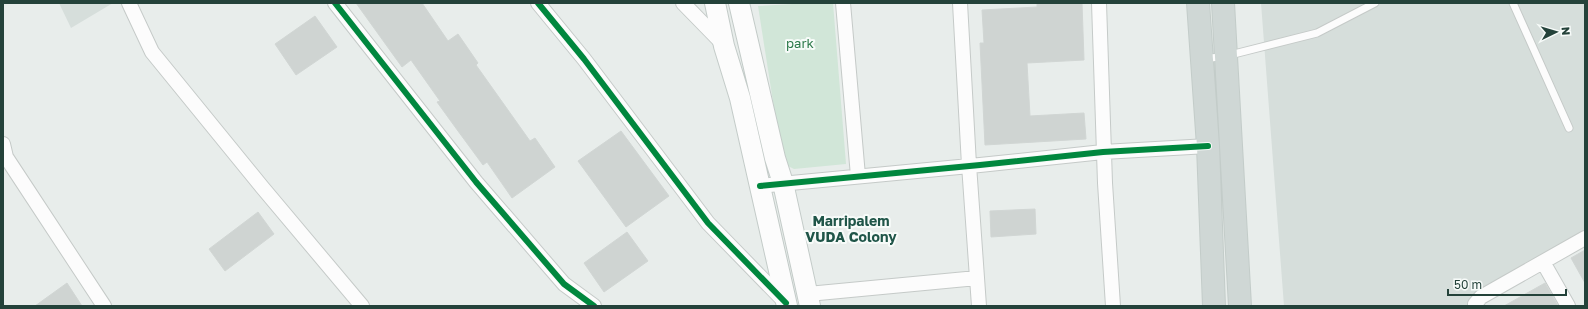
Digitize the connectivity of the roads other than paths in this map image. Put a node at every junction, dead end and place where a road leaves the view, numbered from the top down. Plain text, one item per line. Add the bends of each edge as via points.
1 (128, 3) edge
2 (335, 3) edge
3 (538, 3) edge
4 (683, 3) edge
5 (715, 3) edge
6 (739, 3) edge
7 (843, 3) edge
8 (960, 3) edge
9 (1098, 3) edge
10 (1198, 3) edge
11 (1223, 3) edge
12 (1375, 3) edge
13 (1513, 3) edge
14 (724, 46) junction
15 (1226, 56) junction
16 (1202, 60) junction
17 (1569, 128) dead end
18 (3, 144) edge
19 (1208, 146) junction
20 (1104, 152) junction
21 (969, 165) junction
22 (858, 176) junction
23 (783, 183) junction
24 (760, 186) junction
25 (1585, 238) edge
26 (1543, 262) junction
27 (977, 278) junction
28 (809, 300) edge
29 (786, 305) edge
30 (104, 306) edge
31 (362, 306) edge
32 (594, 306) edge
33 (979, 306) edge
34 (1113, 306) edge
35 (1214, 306) edge
36 (1240, 306) edge
37 (1475, 306) edge
38 (1568, 306) edge

1 - 31 street via 152,52
2 - 32 street via 476,182 564,284
3 - 29 street via 584,59 708,223
4 - 14 street
5 - 14 street
6 - 23 street
7 - 22 street
8 - 21 street
9 - 20 street
10 - 16 main road
11 - 15 main road
12 - 15 lane via 1317,33
13 - 17 lane
14 - 24 street via 740,98
15 - 16 lane
15 - 36 main road
16 - 19 main road
18 - 30 street via 6,157
19 - 20 street
19 - 35 main road
20 - 21 street
20 - 34 street
21 - 22 street
21 - 27 street
22 - 23 street
23 - 24 street
23 - 28 street
24 - 29 street
25 - 26 street
26 - 37 street via 1481,297
26 - 38 street
27 - 28 street
27 - 33 street

